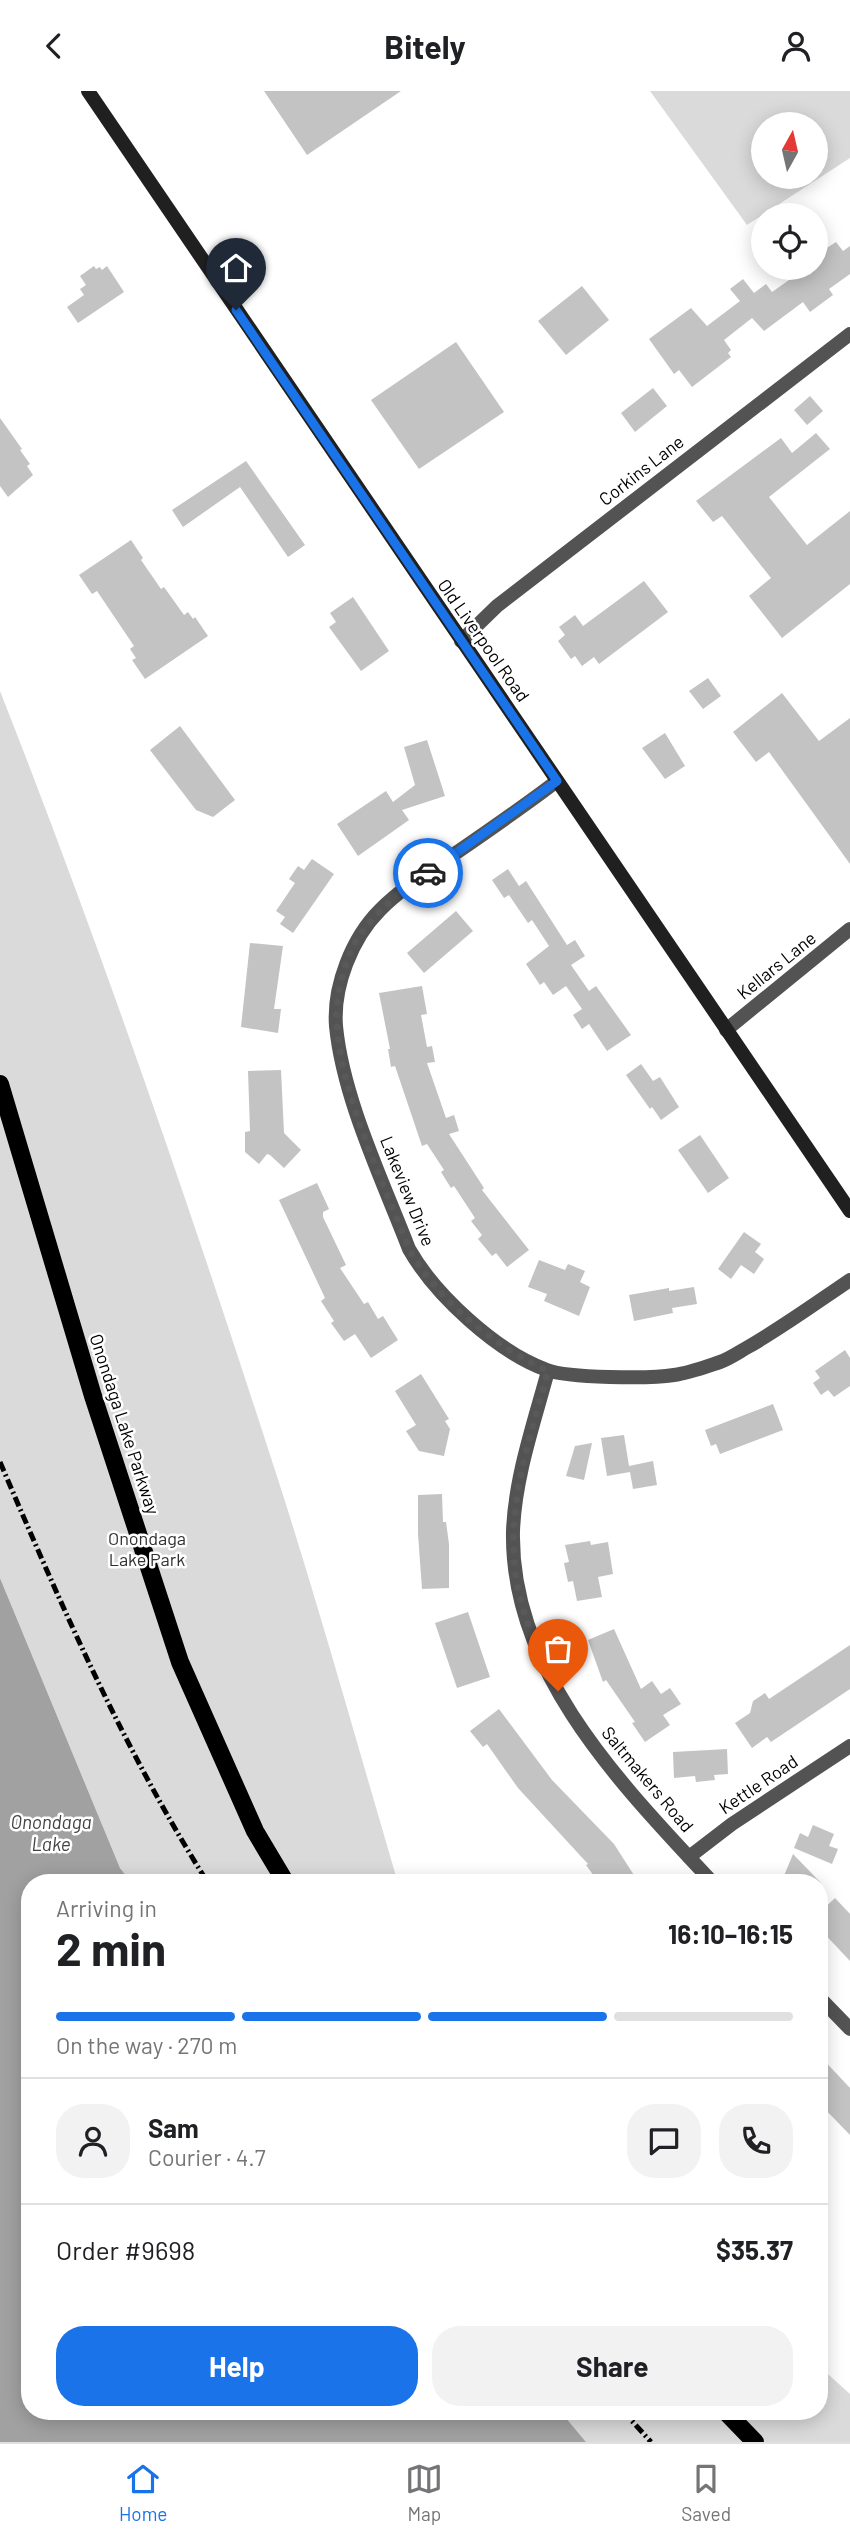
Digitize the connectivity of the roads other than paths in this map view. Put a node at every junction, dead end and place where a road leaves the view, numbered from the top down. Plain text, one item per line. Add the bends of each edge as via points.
1 (88, 91) edge
2 (850, 334) edge
3 (460, 641) junction
4 (557, 781) junction
5 (850, 929) edge
6 (726, 1030) junction
7 (0, 1084) edge
8 (850, 1211) edge
9 (850, 1280) edge
10 (548, 1371) junction
11 (850, 1746) edge
12 (688, 1857) junction
13 (281, 1874) edge
14 (704, 1874) edge
15 (828, 2006) edge
16 (850, 2029) edge
17 (734, 2420) edge
18 (755, 2442) edge

1 - 3 main road, Old Liverpool Road
2 - 3 street, Corkins Lane via 497,606
3 - 4 main road, Old Liverpool Road
4 - 6 main road, Old Liverpool Road
4 - 10 street, Lakeview Drive via 379,911 356,940 337,1005 352,1100 409,1249 468,1319
5 - 6 street, Kellars Lane
6 - 8 main road, Old Liverpool Road
7 - 13 main road, Onondaga Lake Parkway via 93,1396 180,1662 255,1831
9 - 10 street, Lakeview Drive via 722,1361 674,1375
10 - 12 street, Saltmakers Road via 520,1477 513,1531 515,1571 526,1618 558,1691 590,1741
11 - 12 street, Kettle Road
12 - 14 street, Saltmakers Road
15 - 16 street
17 - 18 main road

